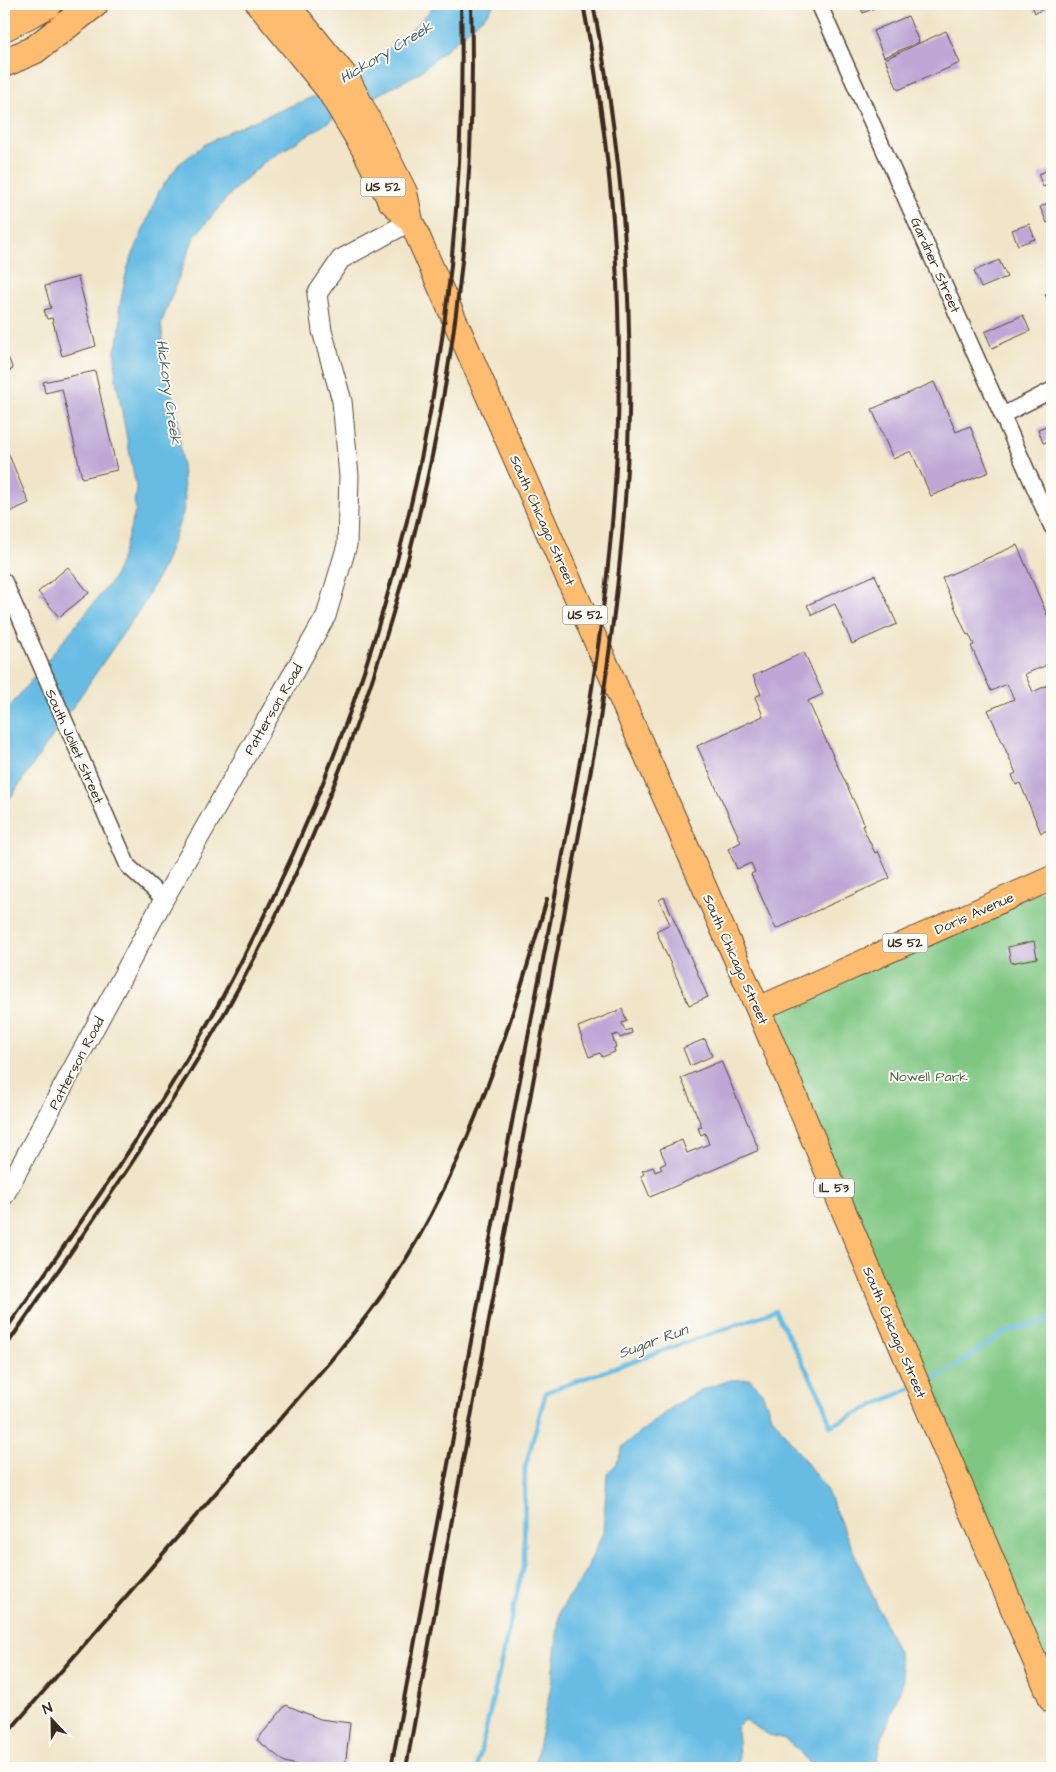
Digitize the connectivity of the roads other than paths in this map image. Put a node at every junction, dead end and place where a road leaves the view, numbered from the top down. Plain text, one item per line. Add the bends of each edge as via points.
1 (94, 4) edge
2 (258, 4) edge
3 (287, 4) edge
4 (819, 4) edge
5 (305, 43) junction
6 (4, 63) edge
7 (411, 222) junction
8 (1052, 390) edge
9 (1003, 415) junction
10 (1052, 527) edge
11 (4, 581) edge
12 (1052, 878) edge
13 (164, 899) junction
14 (758, 1009) junction
15 (4, 1196) edge
16 (1052, 1701) edge

1 - 6 highway via 34,50
2 - 5 main road, South Chicago Street / US 52
3 - 5 main road, South Chicago Street / US 52
4 - 9 street, Gardner Street
5 - 7 main road, South Chicago Street / US 52 via 329,91 405,192
7 - 13 street, Patterson Road via 341,259 317,294 322,331 342,401 349,476 347,545 326,616
7 - 14 main road, South Chicago Street / US 52
8 - 9 street
9 - 10 street, Gardner Street
11 - 13 street, South Joliet Street via 128,866
12 - 14 main road, Doris Avenue / US 52
13 - 15 street, Patterson Road
14 - 16 main road, South Chicago Street / IL 53

